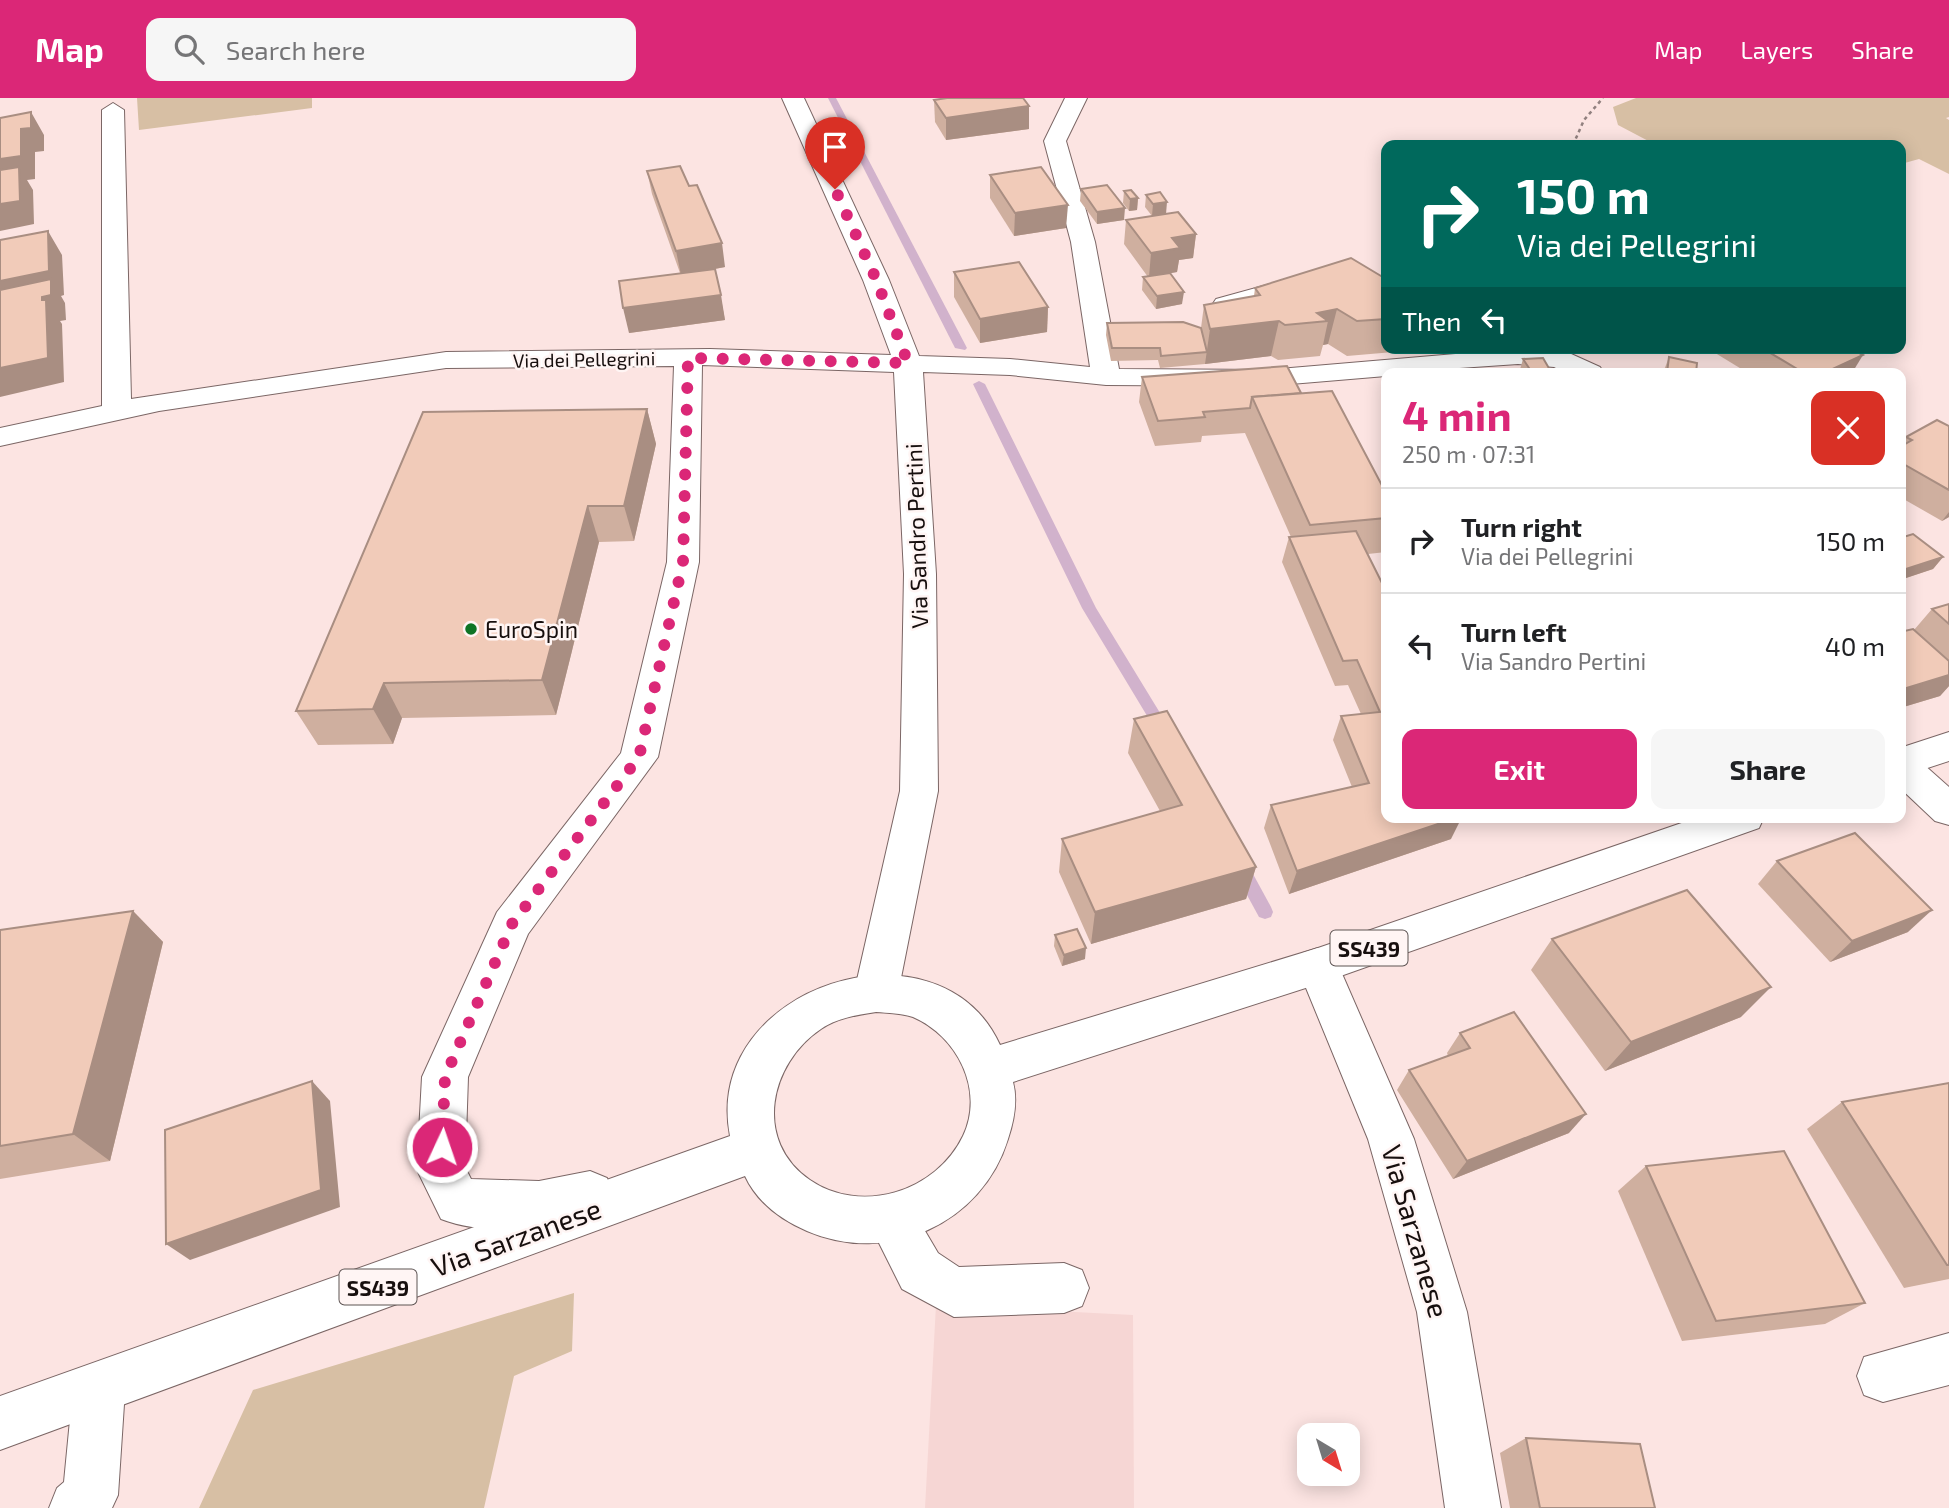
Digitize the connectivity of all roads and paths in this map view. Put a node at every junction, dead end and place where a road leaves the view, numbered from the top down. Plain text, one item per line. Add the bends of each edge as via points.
1 (793, 98) edge
2 (1076, 98) edge
3 (1603, 98) edge
4 (113, 110) dead end
5 (1575, 140) edge
6 (1381, 287) edge
7 (1225, 305) edge
8 (1529, 354) edge
9 (1539, 354) edge
10 (688, 358) junction
11 (908, 363) junction
12 (1381, 368) edge
13 (1381, 368) edge
14 (1581, 368) edge
15 (1106, 377) junction
16 (117, 412) junction
17 (0, 437) edge
18 (1949, 746) edge
19 (1906, 762) edge
20 (1906, 770) edge
21 (1949, 810) edge
22 (1723, 823) edge
23 (1318, 966) junction
24 (876, 993) junction
25 (989, 1069) junction
26 (755, 1150) junction
27 (681, 1176) junction
28 (891, 1219) junction
29 (1064, 1289) dead end
30 (1949, 1359) edge
31 (1883, 1376) dead end
32 (99, 1389) junction
33 (0, 1423) edge
34 (77, 1508) edge
35 (1473, 1508) edge

1 - 11 street, Via Sandro Pertini via 876,279
2 - 15 street via 1055,141 1083,242
3 - 5 path via 1584,120
4 - 16 street
6 - 7 street via 1322,281
8 - 12 street, Via dei Pellegrini
9 - 14 street, Via dei Pellegrini
10 - 11 street, Via dei Pellegrini
10 - 16 street, Via dei Pellegrini via 446,360
10 - 27 street via 683,562 639,757 512,924 445,1077 441,1170 458,1202 539,1205
11 - 15 street, Via dei Pellegrini
11 - 24 street, Via Sandro Pertini via 920,574 919,791
13 - 15 street, Via dei Pellegrini via 1267,378
16 - 17 street, Via dei Pellegrini
18 - 19 street
20 - 21 street
22 - 23 street, SS439
23 - 25 street, SS439
23 - 35 street, Via Sarzanese via 1391,1139 1442,1312
24 - 25 street via 912,998 946,1013 972,1037
24 - 26 street via 838,999 803,1016 775,1041 757,1074 749,1112
25 - 28 street via 994,1105 989,1130 965,1177 932,1205
26 - 27 street, Via Sarzanese / SS439
26 - 28 street via 775,1183 807,1209 847,1221
27 - 32 street, Via Sarzanese / SS439
28 - 29 street via 920,1271 954,1292
30 - 31 street
32 - 33 street, Via Sarzanese / SS439
32 - 34 street via 90,1495

